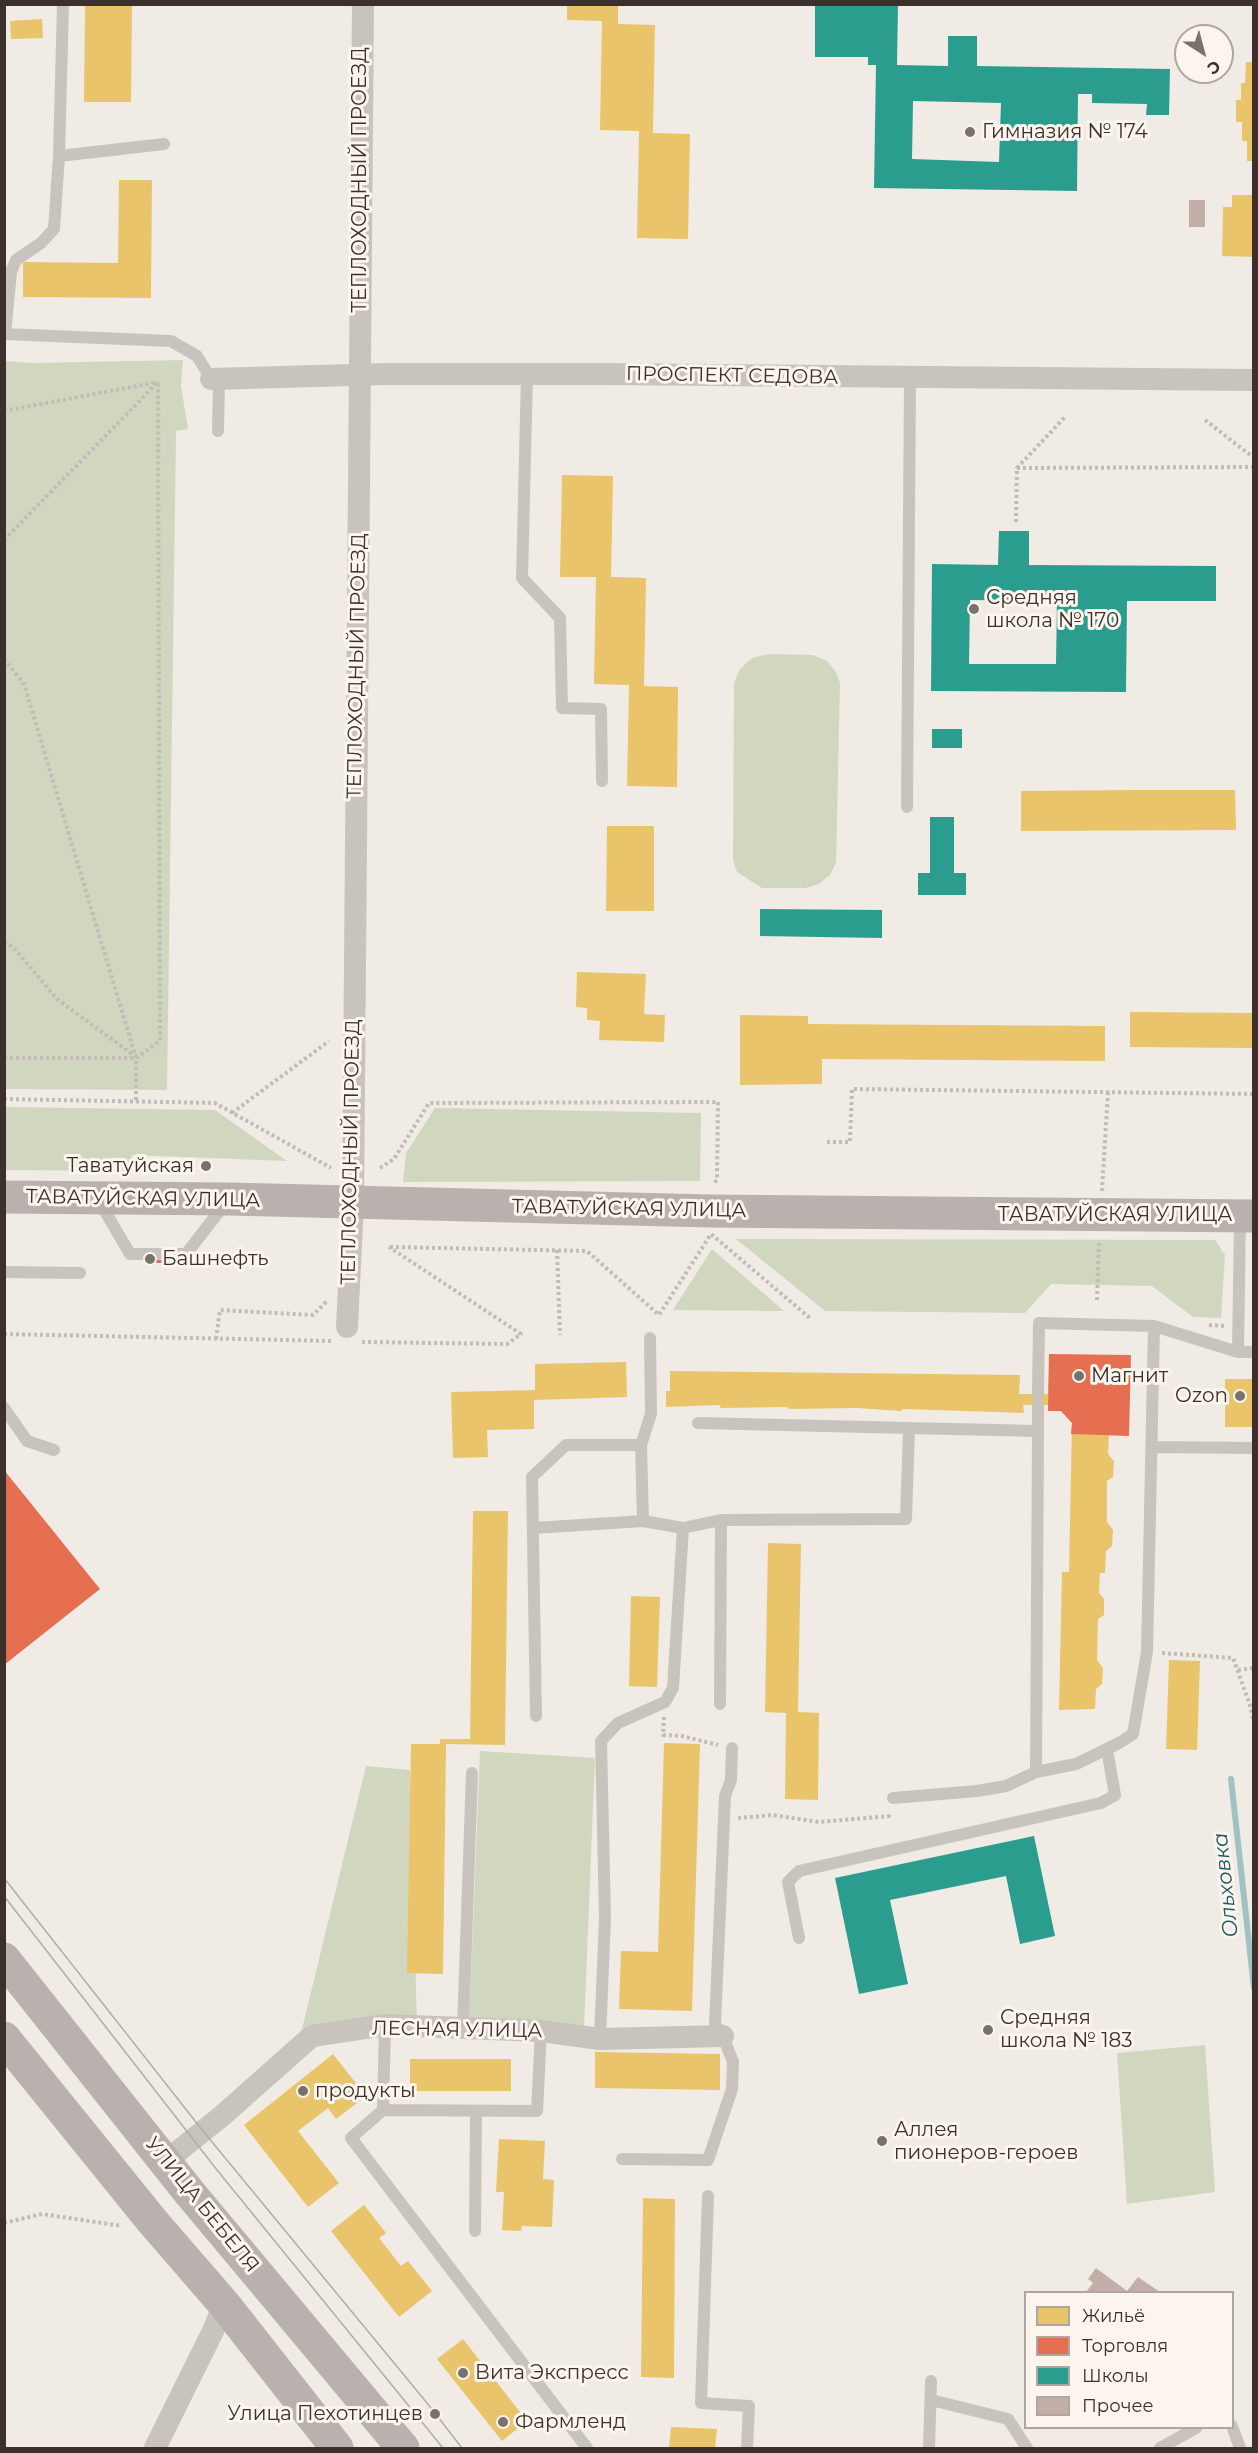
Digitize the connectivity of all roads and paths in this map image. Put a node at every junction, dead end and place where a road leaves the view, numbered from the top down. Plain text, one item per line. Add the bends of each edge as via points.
1 (63, 4) edge
2 (363, 4) edge
3 (164, 144) dead end
4 (59, 156) junction
5 (5, 334) edge
6 (360, 375) junction
7 (527, 375) junction
8 (910, 378) junction
9 (215, 379) junction
10 (1254, 380) edge
11 (159, 382) junction
12 (4, 411) edge
13 (1065, 417) dead end
14 (1205, 420) dead end
15 (218, 431) dead end
16 (1254, 458) edge
17 (1017, 468) junction
18 (1254, 468) edge
19 (1016, 522) dead end
20 (4, 540) edge
21 (4, 659) edge
22 (602, 781) dead end
23 (907, 807) dead end
24 (4, 942) edge
25 (329, 1041) dead end
26 (4, 1058) edge
27 (136, 1058) junction
28 (1254, 1094) edge
29 (4, 1099) edge
30 (136, 1100) junction
31 (232, 1113) junction
32 (827, 1142) dead end
33 (332, 1168) dead end
34 (380, 1168) dead end
35 (710, 1187) dead end
36 (4, 1197) edge
37 (96, 1198) junction
38 (229, 1199) junction
39 (353, 1203) junction
40 (1247, 1216) edge
41 (557, 1250) junction
42 (4, 1272) edge
43 (80, 1273) dead end
44 (331, 1297) dead end
45 (811, 1318) dead end
46 (1154, 1326) junction
47 (4, 1335) edge
48 (560, 1335) dead end
49 (347, 1337) junction
50 (216, 1338) junction
51 (650, 1338) dead end
52 (1238, 1352) junction
53 (1254, 1352) edge
54 (4, 1408) edge
55 (698, 1423) dead end
56 (909, 1428) junction
57 (1038, 1431) junction
58 (641, 1445) junction
59 (1153, 1447) junction
60 (1254, 1448) edge
61 (54, 1450) dead end
62 (721, 1520) junction
63 (643, 1521) junction
64 (534, 1528) junction
65 (683, 1528) junction
66 (1147, 1652) junction
67 (1254, 1668) edge
68 (1238, 1670) junction
69 (665, 1702) junction
70 (720, 1704) dead end
71 (536, 1716) dead end
72 (1254, 1723) edge
73 (732, 1748) joint
74 (1107, 1749) junction
75 (1036, 1772) junction
76 (471, 1773) dead end
77 (893, 1798) joint
78 (724, 1819) junction
79 (799, 1938) dead end
80 (4, 1959) edge
81 (385, 2025) junction
82 (464, 2028) junction
83 (541, 2031) junction
84 (723, 2036) junction
85 (4, 2038) edge
86 (600, 2039) junction
87 (383, 2110) junction
88 (476, 2111) junction
89 (622, 2159) dead end
90 (166, 2162) junction
91 (708, 2196) dead end
92 (4, 2223) edge
93 (127, 2227) dead end
94 (475, 2231) dead end
95 (224, 2304) junction
96 (931, 2381) dead end
97 (931, 2400) junction
98 (1193, 2429) edge
99 (1234, 2429) edge
100 (155, 2448) edge
101 (337, 2448) edge
102 (403, 2448) edge
103 (587, 2448) edge
104 (747, 2448) edge
105 (929, 2448) edge
106 (1026, 2448) edge
107 (1160, 2448) edge
108 (1240, 2448) edge

1 - 4 lane
2 - 6 street, ТЕПЛОХОДНЫЙ ПРОЕЗД
3 - 4 lane
4 - 5 lane via 54,229 16,260 11,272
5 - 9 lane via 171,341 197,356
6 - 7 street, ПРОСПЕКТ СЕДОВА
6 - 9 street, ПРОСПЕКТ СЕДОВА
6 - 39 street, ТЕПЛОХОДНЫЙ ПРОЕЗД
7 - 8 street, ПРОСПЕКТ СЕДОВА
7 - 22 lane via 522,578 561,618 562,708 601,709
8 - 10 street, ПРОСПЕКТ СЕДОВА
8 - 23 lane
9 - 15 lane
11 - 12 path
11 - 20 path
11 - 27 path via 160,1041
13 - 17 path
14 - 16 path
17 - 18 path
17 - 19 path
21 - 27 path via 24,684
24 - 27 path via 14,948 57,999
25 - 31 path
26 - 27 path
27 - 30 path
28 - 32 path via 852,1089 850,1142
29 - 30 path
30 - 31 path via 215,1103
31 - 33 path
34 - 35 path via 394,1159 429,1103 718,1102 717,1180
36 - 37 main road, ТАВАТУЙСКАЯ УЛИЦА
37 - 38 main road, ТАВАТУЙСКАЯ УЛИЦА
37 - 38 lane via 130,1254 186,1254
38 - 39 main road, ТАВАТУЙСКАЯ УЛИЦА
39 - 40 main road, ТАВАТУЙСКАЯ УЛИЦА
39 - 49 street, ТЕПЛОХОДНЫЙ ПРОЕЗД
40 - 52 lane
41 - 45 path via 586,1251 659,1315 711,1234
41 - 48 path
41 - 49 path via 390,1247 521,1334 507,1344
42 - 43 lane
44 - 50 path via 313,1315 220,1310
46 - 52 lane
46 - 57 lane via 1039,1323
46 - 59 lane
47 - 50 path
49 - 50 path
51 - 58 lane via 651,1414
52 - 53 lane
54 - 61 lane via 27,1442
55 - 56 lane
56 - 57 lane
56 - 62 lane via 906,1519
57 - 75 lane
58 - 63 lane
58 - 64 lane via 566,1445 532,1477
59 - 60 lane
59 - 66 lane
62 - 65 lane
62 - 70 lane
63 - 64 lane
63 - 65 lane
64 - 71 lane
65 - 69 lane via 673,1688
66 - 68 path via 1233,1658
66 - 74 lane via 1133,1734
67 - 68 path
68 - 72 path
69 - 73 path via 663,1735
69 - 86 lane via 618,1724 601,1741 604,1918
73 - 78 lane
74 - 75 lane via 1076,1764
74 - 79 lane via 1115,1795 1101,1803 799,1871 788,1882
75 - 77 lane via 996,1788
76 - 82 lane
77 - 78 path via 889,1816 819,1822 771,1815
78 - 84 lane via 715,2024
80 - 90 main road, УЛИЦА БЕБЕЛЯ
81 - 82 street, ЛЕСНАЯ УЛИЦА
81 - 87 lane
81 - 90 street, ЛЕСНАЯ УЛИЦА via 312,2036
82 - 83 street, ЛЕСНАЯ УЛИЦА
83 - 86 street, ЛЕСНАЯ УЛИЦА
83 - 88 lane via 537,2111
84 - 86 street, ЛЕСНАЯ УЛИЦА
84 - 89 lane via 733,2062 732,2090 708,2160
85 - 95 main road
87 - 88 lane
87 - 103 lane via 351,2138
88 - 94 lane
90 - 102 main road, УЛИЦА БЕБЕЛЯ
91 - 104 lane via 701,2403 749,2406
92 - 93 path via 42,2214
95 - 100 street
95 - 101 main road
96 - 97 lane
97 - 105 lane
97 - 106 lane via 1008,2419
98 - 107 lane
99 - 108 lane

